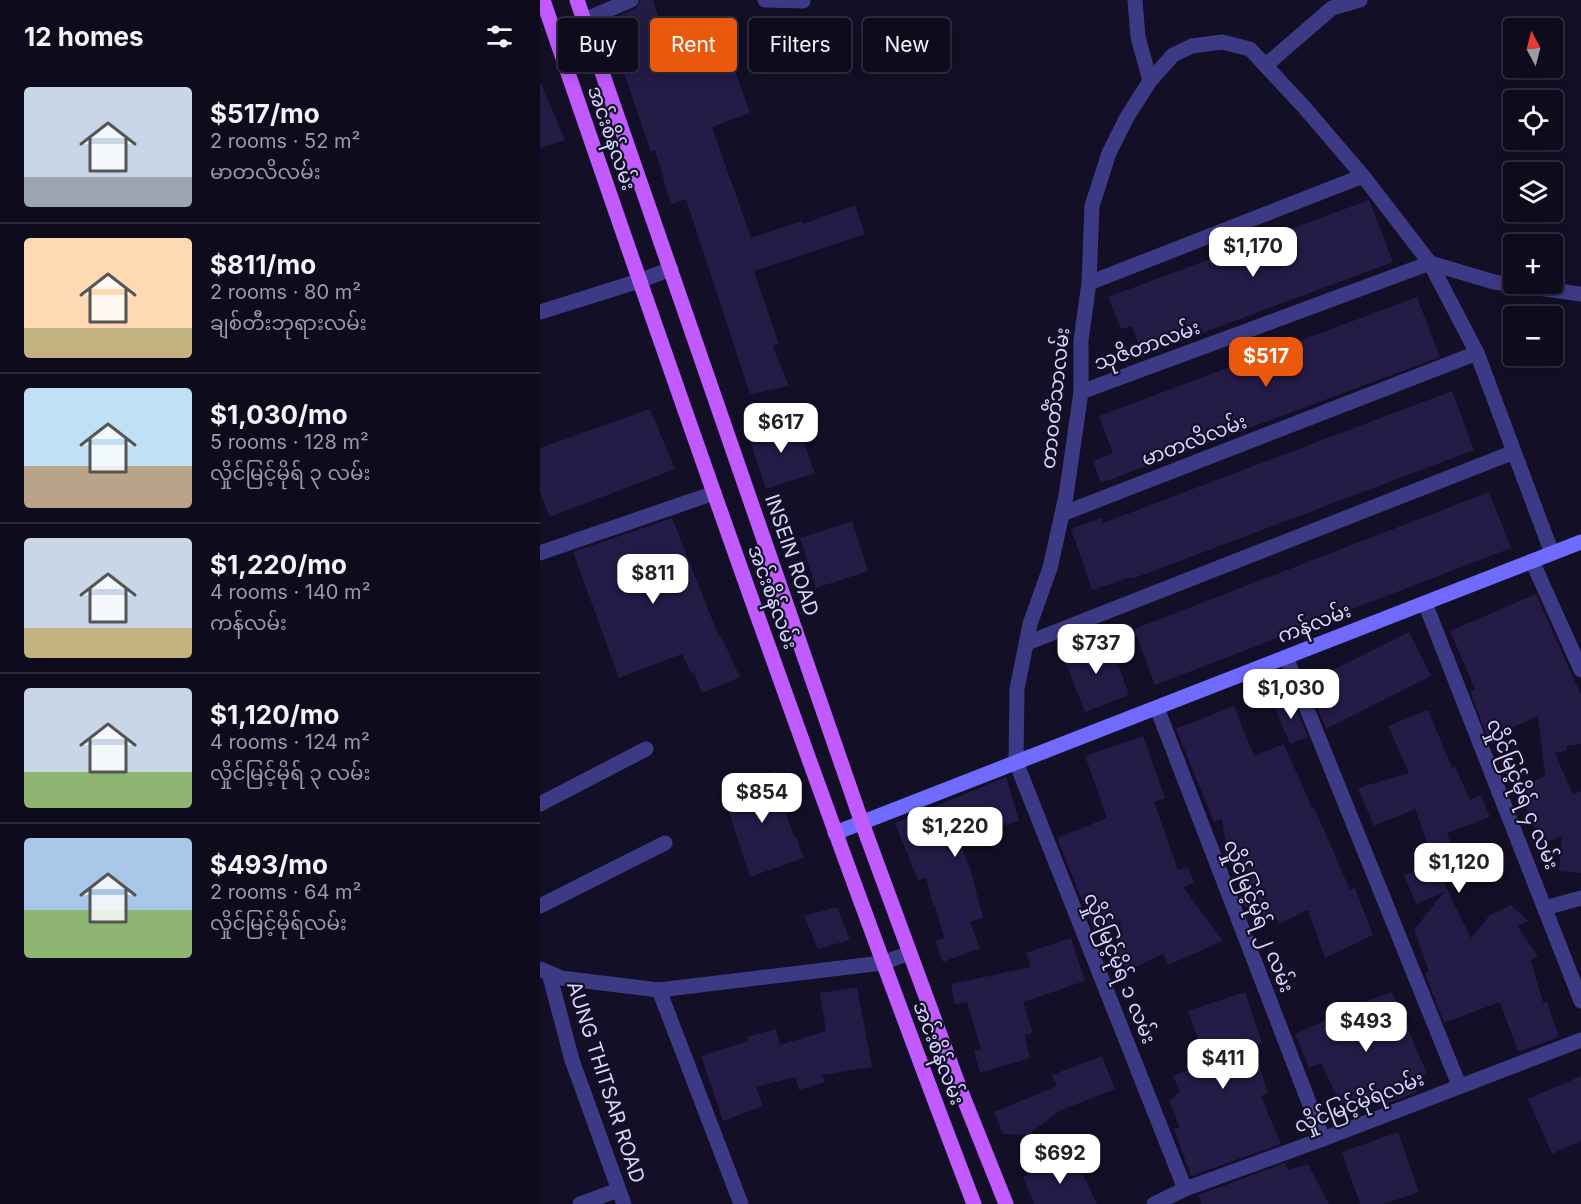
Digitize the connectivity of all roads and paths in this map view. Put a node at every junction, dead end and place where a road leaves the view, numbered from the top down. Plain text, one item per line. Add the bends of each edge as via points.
1 (543, 0) edge
2 (577, 0) edge
3 (631, 0) edge
4 (765, 0) edge
5 (1135, 0) edge
6 (1360, 0) edge
7 (803, 1) edge
8 (583, 18) edge
9 (589, 18) edge
10 (1266, 65) junction
11 (602, 72) edge
12 (1150, 81) junction
13 (1363, 176) junction
14 (1430, 262) junction
15 (670, 269) junction
16 (639, 281) junction
17 (1089, 283) junction
18 (1581, 294) edge
19 (540, 312) edge
20 (1477, 353) junction
21 (1081, 392) junction
22 (1514, 452) junction
23 (714, 493) junction
24 (1062, 514) junction
25 (1581, 542) edge
26 (540, 553) edge
27 (1552, 553) junction
28 (1532, 561) junction
29 (1425, 603) junction
30 (1027, 643) junction
31 (1286, 657) junction
32 (1581, 670) edge
33 (1156, 708) junction
34 (646, 749) dead end
35 (1016, 762) junction
36 (540, 804) edge
37 (862, 823) junction
38 (835, 833) junction
39 (665, 843) dead end
40 (1581, 898) edge
41 (540, 906) edge
42 (1545, 908) junction
43 (910, 953) junction
44 (882, 963) junction
45 (544, 971) edge
46 (659, 990) junction
47 (1581, 1001) edge
48 (1581, 1040) edge
49 (1459, 1085) junction
50 (960, 1089) joint
51 (1323, 1139) junction
52 (1185, 1189) junction
53 (621, 1197) edge
54 (580, 1204) edge
55 (741, 1204) edge
56 (974, 1204) edge
57 (1006, 1204) edge
58 (1154, 1204) edge

1 - 16 main road, အင်းစိန်လမ်း
2 - 8 main road, INSEIN ROAD
3 - 9 street
4 - 7 street
5 - 12 street via 1138,37
6 - 10 street via 1332,8
10 - 12 street, တာဝတိံသာလမ်း via 1250,50 1222,42 1192,46 1173,55
10 - 13 street
11 - 15 main road, INSEIN ROAD
12 - 17 street, တာဝတိံသာလမ်း via 1109,153 1092,206
13 - 14 street
13 - 17 street
14 - 18 street via 1494,282
14 - 20 street
14 - 21 street, သုဇိတာလမ်း
15 - 16 street
15 - 37 main road, INSEIN ROAD
16 - 19 street
16 - 23 main road, အင်းစိန်လမ်း
17 - 21 street, တာဝတိံသာလမ်း via 1081,340
20 - 22 street
20 - 24 street, မာတလိလမ်း
21 - 24 street, တာဝတိံသာလမ်း
22 - 27 street
22 - 30 street
23 - 26 street
23 - 38 main road, အင်းစိန်လမ်း
24 - 30 street, တာဝတိံသာလမ်း
25 - 27 main road, ကန်လမ်း
27 - 28 main road, ကန်လမ်း
28 - 29 main road, ကန်လမ်း
28 - 32 street
29 - 31 main road, ကန်လမ်း
29 - 42 street, လှိုင်မြင့်မိုရ် ၄ လမ်း
30 - 35 street, တာဝတိံသာလမ်း via 1017,689
31 - 33 main road, ကန်လမ်း
31 - 49 street
33 - 35 main road, ကန်လမ်း
33 - 51 street, လှိုင်မြင့်မိုရ် ၂ လမ်း
34 - 36 street
35 - 37 main road, ကန်လမ်း
35 - 52 street, လှိုင်မြင့်မိုရ် ၁ လမ်း
37 - 38 main road, ကန်လမ်း
37 - 43 main road, INSEIN ROAD
38 - 44 main road, အင်းစိန်လမ်း
39 - 41 street
40 - 42 street
42 - 47 street, လှိုင်မြင့်မိုရ် ၄ လမ်း
43 - 44 street
43 - 50 main road, INSEIN ROAD
44 - 46 street
44 - 56 main road, အင်းစိန်လမ်း
45 - 46 street via 561,978
45 - 53 street, AUNG THITSAR ROAD
46 - 55 street
48 - 49 street, လှိုင်မြင့်မိုရ်လမ်း
49 - 51 street, လှိုင်မြင့်မိုရ်လမ်း
50 - 57 main road, အင်းစိန်လမ်း
51 - 52 street, လှိုင်မြင့်မိုရ်လမ်း
52 - 58 street, လှိုင်မြင့်မိုရ်လမ်း
53 - 54 street

